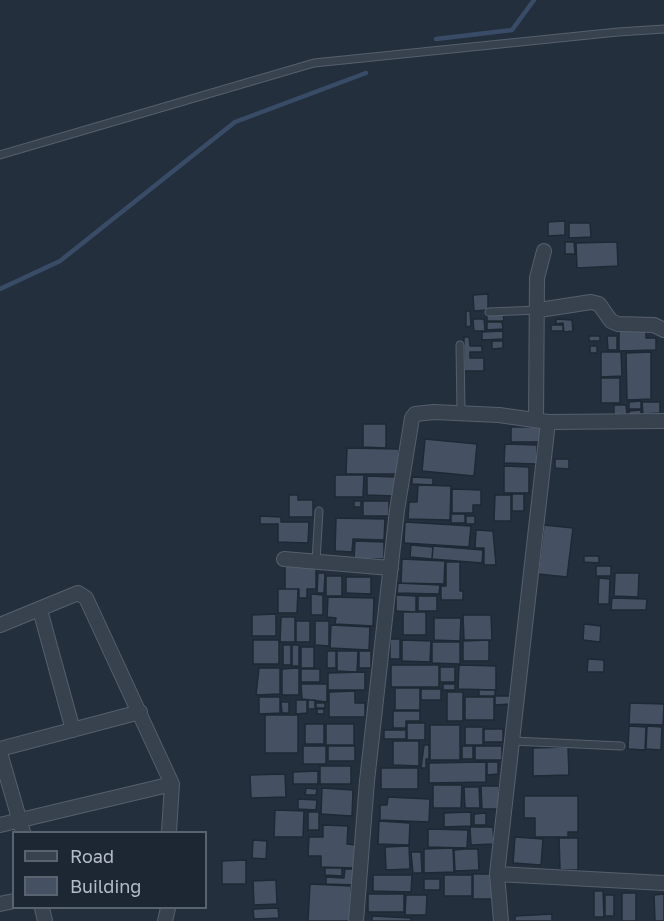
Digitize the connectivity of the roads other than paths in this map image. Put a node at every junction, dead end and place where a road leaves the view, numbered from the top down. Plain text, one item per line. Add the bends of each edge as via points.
1 (664, 29) edge
2 (0, 154) edge
3 (544, 251) dead end
4 (539, 310) junction
5 (489, 312) dead end
6 (664, 330) edge
7 (460, 345) dead end
8 (461, 413) junction
9 (542, 421) junction
10 (664, 421) edge
11 (319, 511) dead end
12 (284, 559) dead end
13 (316, 561) junction
14 (391, 568) junction
15 (40, 610) junction
16 (0, 625) edge
17 (140, 712) junction
18 (73, 730) junction
19 (513, 741) junction
20 (621, 746) dead end
21 (0, 751) edge
22 (172, 784) junction
23 (0, 825) edge
24 (21, 826) edge
25 (169, 831) edge
26 (497, 874) junction
27 (664, 883) edge
28 (356, 921) edge
29 (501, 921) edge

1 - 2 lane via 314,63
3 - 4 street via 537,278
4 - 5 lane
4 - 6 street via 591,302 599,304 610,321 654,325
4 - 9 street
7 - 8 lane
8 - 9 street
8 - 14 street via 415,414 412,418
9 - 10 street
9 - 19 street
11 - 13 lane
12 - 13 street
13 - 14 street
14 - 28 street
15 - 16 street
15 - 17 street via 78,593 83,595
15 - 18 street
17 - 18 street
17 - 22 street
18 - 21 street
19 - 20 lane
19 - 26 street
21 - 24 street
22 - 24 street
22 - 25 street
23 - 24 street
26 - 27 street
26 - 29 street

